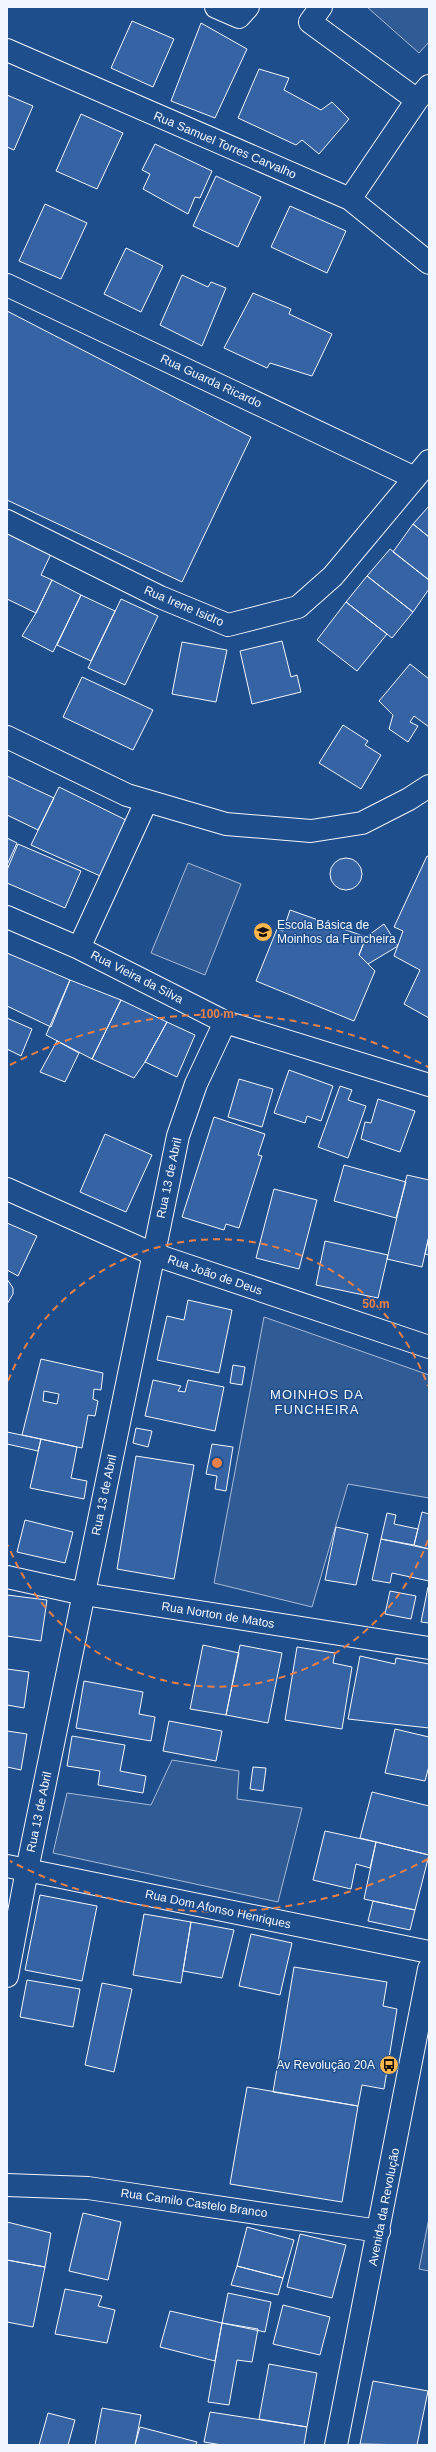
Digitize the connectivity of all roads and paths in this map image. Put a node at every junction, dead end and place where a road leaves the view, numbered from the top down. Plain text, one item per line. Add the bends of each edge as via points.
1 (216, 7) edge
2 (248, 7) edge
3 (321, 7) edge
4 (7, 50) edge
5 (423, 93) edge
6 (350, 199) junction
7 (429, 263) edge
8 (7, 285) edge
9 (429, 461) edge
10 (415, 478) junction
11 (7, 521) edge
12 (7, 737) edge
13 (429, 786) edge
14 (146, 802) junction
15 (7, 917) edge
16 (79, 948) junction
17 (225, 1022) junction
18 (429, 1085) edge
19 (7, 1189) edge
20 (153, 1254) junction
21 (429, 1347) edge
22 (7, 1578) edge
23 (84, 1594) junction
24 (429, 1648) edge
25 (17, 1868) edge
26 (429, 1952) edge
27 (429, 1969) edge
28 (7, 1976) edge
29 (7, 2185) edge
30 (379, 2231) junction
31 (336, 2445) edge

1 - 2 street via 239,17
3 - 5 street via 310,22
4 - 6 street, Rua Samuel Torres Carvalho
5 - 6 street
6 - 7 street, Rua Samuel Torres Carvalho
8 - 10 street, Rua Guarda Ricardo
9 - 10 street, Rua Irene Isidro
10 - 11 street, Rua Irene Isidro via 333,576 298,607 228,625 160,597
12 - 14 street
13 - 14 street via 362,823 311,831 226,824
14 - 16 street
15 - 16 street, Rua Vieira da Silva
16 - 17 street, Rua Vieira da Silva
17 - 18 street, Rua Vieira da Silva
17 - 20 street, Rua 13 de Abril via 196,1084 178,1136
19 - 20 street, Rua João de Deus
20 - 21 street, Rua João de Deus
20 - 23 street, Rua 13 de Abril
22 - 23 street, Rua Norton de Matos
23 - 24 street, Rua Norton de Matos
23 - 25 street, Rua 13 de Abril
25 - 26 street, Rua Dom Afonso Henriques
25 - 28 street, Rua 13 de Abril
27 - 30 street, Avenida da Revolução
29 - 30 street, Rua Camilo Castelo Branco via 88,2188
30 - 31 street, Avenida da Revolução

